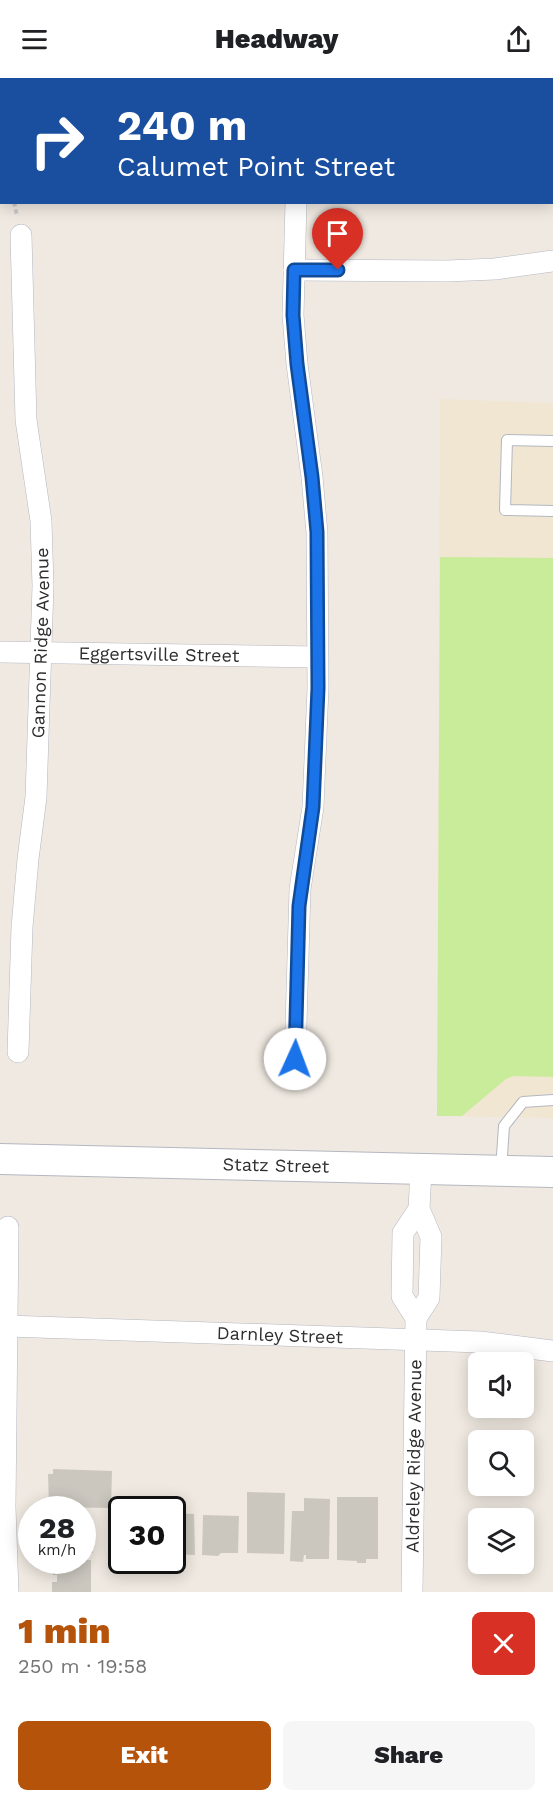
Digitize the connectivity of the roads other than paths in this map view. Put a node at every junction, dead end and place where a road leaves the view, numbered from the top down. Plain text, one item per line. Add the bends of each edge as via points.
1 (296, 204) edge
2 (21, 235) dead end
3 (553, 261) edge
4 (294, 270) junction
5 (553, 441) edge
6 (553, 512) edge
7 (0, 652) edge
8 (41, 653) junction
9 (317, 657) junction
10 (18, 1052) dead end
11 (295, 1059) dead end
12 (553, 1100) edge
13 (0, 1159) edge
14 (421, 1170) junction
15 (501, 1171) junction
16 (553, 1172) edge
17 (419, 1209) junction
18 (8, 1227) dead end
19 (416, 1318) junction
20 (8, 1326) junction
21 (416, 1340) junction
22 (553, 1351) edge
23 (8, 1592) edge
24 (412, 1592) edge

1 - 4 street
2 - 8 street, Gannon Ridge Avenue via 26,420 41,521
3 - 4 street via 447,271
4 - 9 street via 297,364 317,532
5 - 6 lane via 507,440 505,510
7 - 8 street, Eggertsville Street
8 - 9 street, Eggertsville Street
8 - 10 street, Gannon Ridge Avenue via 36,797 22,927
9 - 11 street via 313,807 300,889
12 - 15 lane via 523,1102 504,1126
13 - 14 street, Statz Street
14 - 15 street, Statz Street
14 - 17 street, Aldreley Ridge Avenue
15 - 16 street, Statz Street
17 - 19 street, Aldreley Ridge Avenue via 431,1237 429,1298
17 - 19 street, Aldreley Ridge Avenue via 403,1233 402,1296
18 - 20 street
19 - 21 street, Aldreley Ridge Avenue
20 - 21 street, Darnley Street
20 - 23 street
21 - 22 street, Darnley Street via 480,1342
21 - 24 street, Aldreley Ridge Avenue

